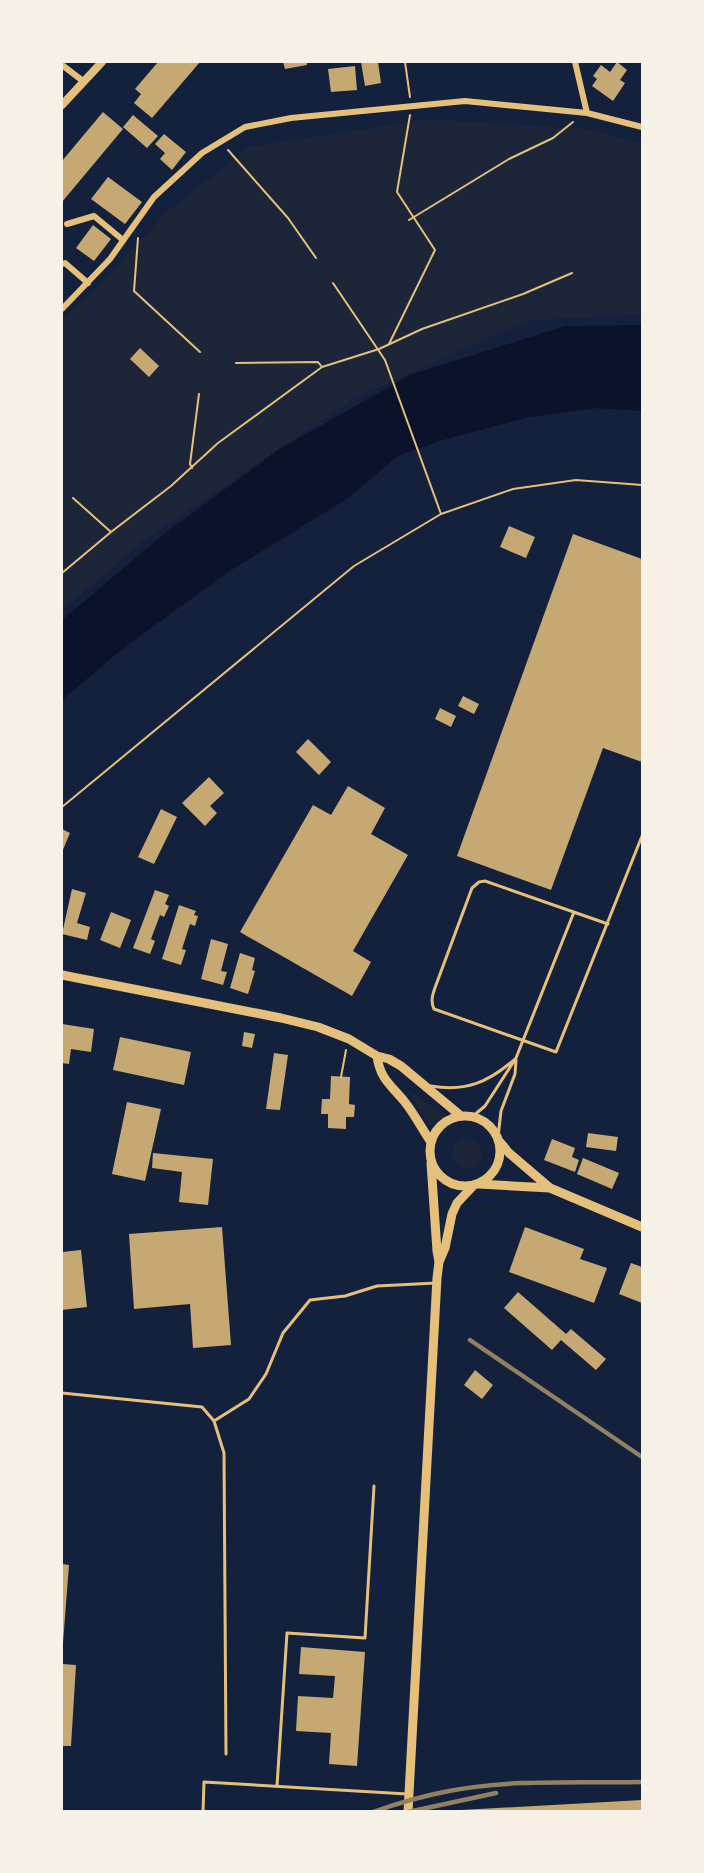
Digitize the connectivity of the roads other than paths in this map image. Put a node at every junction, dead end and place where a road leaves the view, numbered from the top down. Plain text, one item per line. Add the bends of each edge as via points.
1 (102, 62) edge
2 (575, 62) edge
3 (62, 65) edge
4 (83, 81) junction
5 (62, 105) edge
6 (587, 113) junction
7 (642, 127) edge
8 (67, 224) dead end
9 (123, 240) junction
10 (62, 264) edge
11 (88, 283) junction
12 (62, 309) edge
13 (642, 836) edge
14 (574, 912) junction
15 (608, 924) junction
16 (62, 975) edge
17 (523, 1041) junction
18 (377, 1056) junction
19 (516, 1058) junction
20 (425, 1085) junction
21 (461, 1116) junction
22 (473, 1116) junction
23 (499, 1140) junction
24 (430, 1147) junction
25 (476, 1184) junction
26 (550, 1188) junction
27 (642, 1227) edge
28 (439, 1262) junction
29 (437, 1283) junction
30 (62, 1393) edge
31 (214, 1421) junction
32 (374, 1486) dead end
33 (226, 1754) dead end
34 (277, 1786) junction
35 (409, 1794) junction
36 (203, 1812) edge
37 (408, 1812) edge

1 - 4 main road
2 - 6 street
3 - 4 street
4 - 5 main road
6 - 7 street
6 - 9 street via 465,101 291,118 245,127 202,153 154,197
8 - 9 street via 94,216
9 - 11 street
10 - 11 street
11 - 12 street
13 - 15 lane
14 - 15 lane
14 - 17 lane
14 - 17 lane via 485,881 472,888 436,985 432,1007
15 - 17 lane via 556,1052
16 - 18 main road via 318,1027
17 - 19 lane
18 - 20 main road via 389,1059
18 - 24 main road via 378,1069 405,1102
19 - 20 lane via 485,1081 463,1087
19 - 22 lane via 485,1106
19 - 23 lane via 515,1074 501,1111
20 - 21 main road
21 - 22 main road
21 - 24 main road via 444,1123
22 - 23 main road via 491,1126
23 - 25 main road via 499,1162 494,1172
23 - 26 main road
24 - 25 main road via 432,1164 444,1179 466,1186
24 - 28 main road
25 - 26 main road
25 - 28 main road via 457,1203
26 - 27 main road
28 - 29 main road
29 - 31 lane via 377,1286 345,1296 310,1300 283,1333 266,1374 249,1399
29 - 35 main road
30 - 31 lane via 202,1407
31 - 33 lane via 224,1453
32 - 34 lane via 365,1638 287,1633
34 - 35 lane
34 - 36 lane via 204,1782
35 - 37 main road

